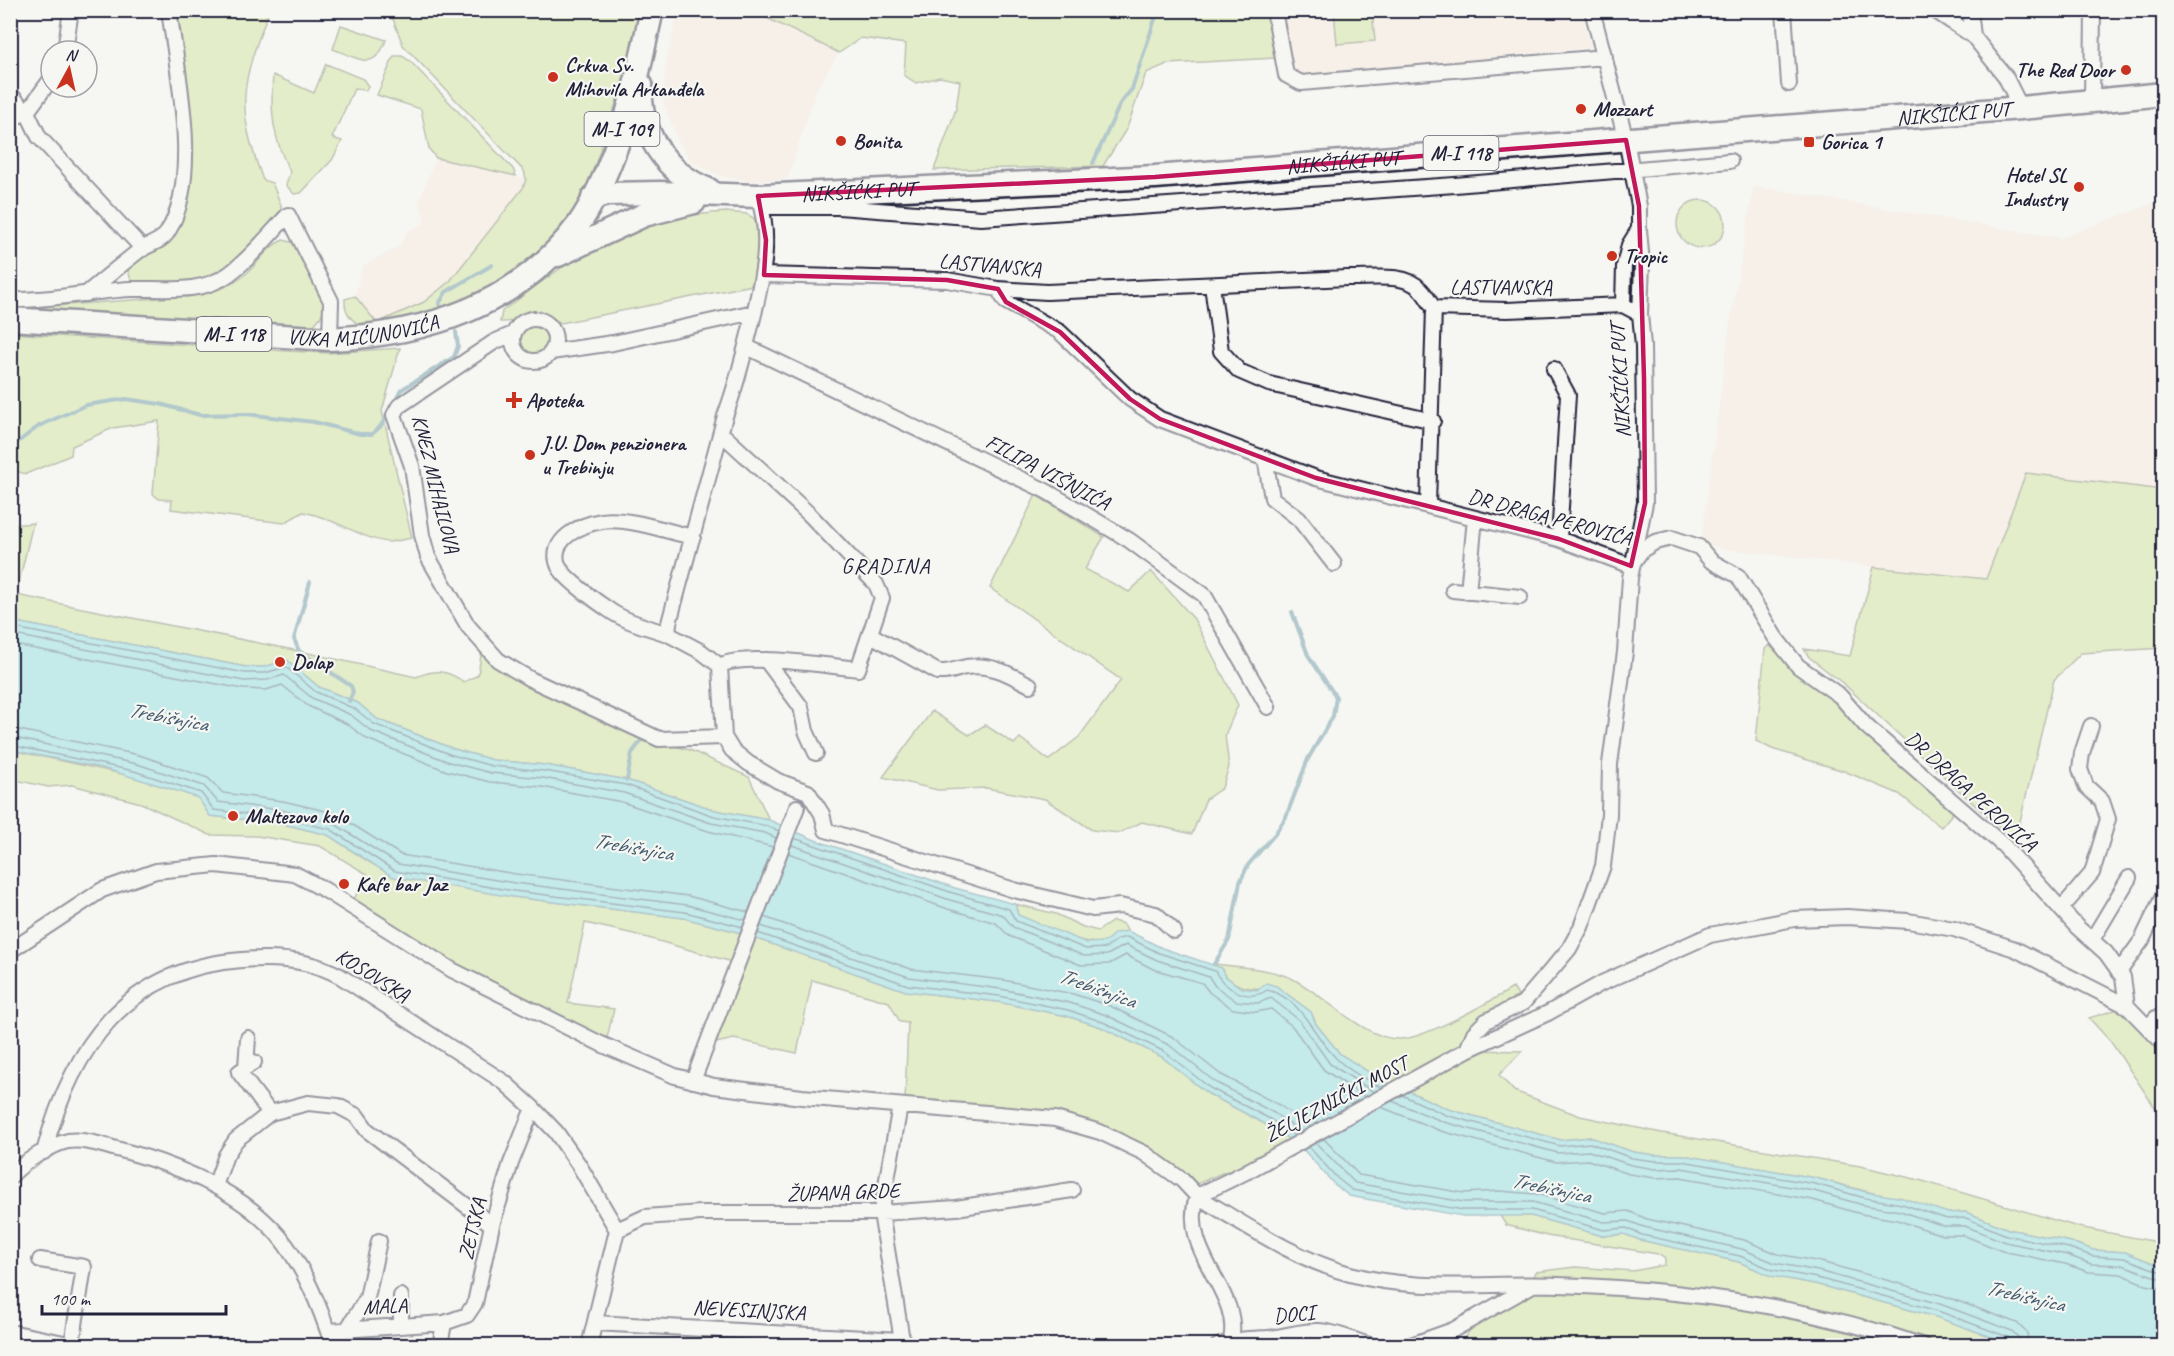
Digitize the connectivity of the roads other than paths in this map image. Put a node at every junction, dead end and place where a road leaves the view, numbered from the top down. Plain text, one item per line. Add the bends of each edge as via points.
1 (71, 10) edge
2 (169, 10) edge
3 (652, 10) edge
4 (1274, 10) edge
5 (1592, 10) edge
6 (1784, 10) edge
7 (1934, 10) edge
8 (1970, 10) edge
9 (2093, 10) edge
10 (1973, 36) junction
11 (67, 39) edge
12 (641, 55) junction
13 (1605, 57) junction
14 (1789, 84) dead end
15 (10, 94) edge
16 (2163, 94) edge
17 (39, 96) edge
18 (2092, 100) junction
19 (2021, 108) junction
20 (27, 112) junction
21 (10, 118) edge
22 (1626, 140) junction
23 (1730, 161) dead end
24 (1632, 170) junction
25 (725, 195) junction
26 (593, 198) junction
27 (760, 201) junction
28 (1639, 229) junction
29 (142, 249) junction
30 (541, 264) junction
31 (121, 265) junction
32 (764, 274) junction
33 (1212, 285) junction
34 (131, 289) junction
35 (998, 289) junction
36 (86, 294) junction
37 (10, 300) edge
38 (1623, 305) junction
39 (1434, 308) junction
40 (754, 312) junction
41 (1640, 314) junction
42 (10, 319) edge
43 (513, 334) junction
44 (330, 339) junction
45 (747, 347) junction
46 (551, 352) junction
47 (1554, 369) dead end
48 (1432, 421) junction
49 (721, 433) junction
50 (1265, 458) junction
51 (1428, 506) junction
52 (1475, 518) junction
53 (693, 537) junction
54 (1559, 539) junction
55 (1334, 564) dead end
56 (1631, 566) junction
57 (1453, 590) dead end
58 (1468, 592) junction
59 (1520, 597) dead end
60 (668, 634) junction
61 (871, 635) junction
62 (766, 660) junction
63 (720, 666) junction
64 (1030, 685) dead end
65 (1268, 707) dead end
66 (2091, 726) dead end
67 (724, 738) junction
68 (816, 753) dead end
69 (797, 807) dead end
70 (2129, 878) dead end
71 (2163, 894) edge
72 (2061, 909) junction
73 (1174, 931) dead end
74 (2092, 940) junction
75 (10, 951) edge
76 (2119, 972) junction
77 (2127, 1006) junction
78 (2163, 1018) edge
79 (2148, 1028) junction
80 (248, 1038) dead end
81 (2163, 1044) edge
82 (1467, 1050) junction
83 (693, 1081) junction
84 (900, 1106) junction
85 (533, 1108) junction
86 (270, 1113) junction
87 (44, 1152) junction
88 (10, 1177) edge
89 (215, 1186) junction
90 (1072, 1190) dead end
91 (1197, 1196) junction
92 (881, 1213) junction
93 (492, 1225) junction
94 (616, 1230) junction
95 (378, 1241) dead end
96 (40, 1260) dead end
97 (1533, 1285) junction
98 (401, 1296) dead end
99 (444, 1323) junction
100 (595, 1323) junction
101 (401, 1326) junction
102 (348, 1328) junction
103 (328, 1331) junction
104 (10, 1332) edge
105 (902, 1343) edge
106 (1224, 1343) edge
107 (75, 1345) edge
108 (333, 1346) edge
109 (440, 1346) edge
110 (589, 1346) edge
111 (1372, 1346) edge
112 (1408, 1346) edge
113 (1924, 1346) edge

1 - 11 street
2 - 29 street via 185,133 184,177 177,210 166,235
3 - 12 main road, M-I 109
4 - 13 street via 1286,75 1301,83
5 - 13 street, NIKŠIĆKI PUT
6 - 14 street
7 - 10 street
8 - 10 street
9 - 18 street
10 - 19 street via 2005,76
12 - 25 main road via 640,104 650,136 686,180
12 - 26 main road, M-I 109 via 620,138
13 - 22 street, NIKŠIĆKI PUT
15 - 20 street
16 - 18 main road, NIKŠIĆKI PUT / M-I 118
17 - 20 street
18 - 19 main road, NIKŠIĆKI PUT / M-I 118
19 - 22 main road, NIKŠIĆKI PUT / M-I 118
20 - 21 street
20 - 29 street via 39,137
22 - 24 street, NIKŠIĆKI PUT
22 - 27 main road, NIKŠIĆKI PUT / M-I 118 via 1155,177
23 - 24 street, NIKŠIĆKI PUT
24 - 27 street, NIKŠIĆKI PUT via 981,218
24 - 28 street, NIKŠIĆKI PUT
25 - 26 main road, NIKŠIĆKI PUT / M-I 118 via 607,194
25 - 27 main road, NIKŠIĆKI PUT / M-I 118
25 - 30 main road, M-I 118 via 644,215
26 - 30 main road, VUKA MIĆUNOVIĆA / M-I 118 via 578,225
27 - 32 street via 766,240
28 - 38 street, NIKŠIĆKI PUT via 1624,266
28 - 41 street
29 - 31 street
30 - 44 main road, VUKA MIĆUNOVIĆA / M-I 118 via 502,294 456,317 381,334
31 - 34 street
31 - 36 street
32 - 35 street, LASTVANSKA via 947,280
32 - 40 street
33 - 35 street, LASTVANSKA via 1047,292
33 - 39 street, LASTVANSKA via 1397,279 1420,288
33 - 48 street via 1221,351 1239,371 1269,384
34 - 36 street
34 - 44 street via 177,290 228,275 288,215 331,301
35 - 50 street, DR DRAGA PEROVIĆA via 1006,302 1060,332 1130,399 1160,419
36 - 37 street via 41,301
38 - 39 street, LASTVANSKA via 1508,310
38 - 41 street, NIKŠIĆKI PUT
39 - 48 street
40 - 45 street
40 - 46 street via 613,343
41 - 56 street, NIKŠIĆKI PUT via 1645,502
42 - 44 main road, VUKA MIĆUNOVIĆA / M-I 118
43 - 46 street via 515,349 525,359 539,360
43 - 46 street via 522,322 541,319 555,333
43 - 67 street, KNEZ MIHAILOVA via 494,342 399,406 394,415 412,466 428,557 468,626 498,660 659,739
45 - 49 street
45 - 65 street, FILIPA VIŠNJIĆA via 1046,491 1129,540 1204,595
47 - 54 street via 1568,395
48 - 51 street
49 - 53 street
49 - 61 street via 809,514 876,584 882,598
50 - 51 street, DR DRAGA PEROVIĆA via 1316,478
50 - 55 street via 1272,498 1299,519
51 - 52 street, DR DRAGA PEROVIĆA
52 - 54 street, DR DRAGA PEROVIĆA
52 - 58 street
53 - 60 street
53 - 60 street via 604,521 581,527 559,544 559,567 566,575 611,612
54 - 56 street, DR DRAGA PEROVIĆA
56 - 72 street, DR DRAGA PEROVIĆA via 1642,550 1672,538 1699,547 1711,561 1738,576 1774,637 1798,666 1840,696 1866,726 2004,846
56 - 82 street, NIKŠIĆKI PUT via 1625,652 1610,764 1607,842 1592,899 1577,934 1555,969 1523,1003 1486,1021 1474,1033
57 - 58 street
58 - 59 street
60 - 63 street
61 - 62 street via 858,669
61 - 64 street via 938,672 983,665
62 - 63 street via 727,661
62 - 68 street via 801,707
63 - 67 street
66 - 72 street via 2080,769 2086,786 2102,801 2108,819 2092,873
67 - 73 street via 748,764 808,792 822,814 826,830 1014,890 1093,909 1120,906 1156,914
69 - 83 street
70 - 74 street
71 - 76 street via 2142,940
72 - 74 street, DR DRAGA PEROVIĆA
74 - 76 street, DR DRAGA PEROVIĆA
75 - 83 street via 102,890 156,871 216,866 295,874 452,970 601,1044 675,1077
76 - 77 street, DR DRAGA PEROVIĆA
77 - 79 street, ŽELJEZNIČKI MOST
77 - 82 street, ŽELJEZNIČKI MOST via 2015,949 1954,929 1908,921 1794,919 1710,935
78 - 79 street via 2156,1018
79 - 81 street, ŽELJEZNIČKI MOST
80 - 86 street via 250,1064 239,1072
82 - 91 street, ŽELJEZNIČKI MOST
83 - 84 street
84 - 91 street via 1055,1119 1100,1132 1165,1166
84 - 92 street
85 - 87 street, KOSOVSKA via 480,1067 323,967 258,959 229,961 171,975 126,1001 92,1041 68,1081
85 - 93 street, ZETSKA
85 - 94 street, KOSOVSKA via 579,1165
86 - 89 street via 236,1140
86 - 93 street via 308,1103 338,1106 353,1113 367,1130
87 - 88 street
87 - 89 street via 67,1142 91,1143 136,1154
89 - 103 street via 239,1201 278,1236 300,1265
90 - 92 street, ŽUPANA GRDE via 956,1208
91 - 97 street via 1313,1262 1352,1275 1412,1286
91 - 106 street via 1197,1238 1211,1275 1233,1314
92 - 94 street, ŽUPANA GRDE via 701,1214 645,1218
92 - 105 street
93 - 99 street, ZETSKA via 475,1304 467,1315
94 - 100 street
95 - 102 street via 367,1298
96 - 107 street via 84,1267
97 - 112 street via 1453,1330
97 - 113 street via 1663,1292 1755,1303 1883,1332
98 - 101 street
99 - 101 street, MALA
99 - 109 street
100 - 105 street, NEVESINJSKA
100 - 110 street
101 - 102 street, MALA
102 - 103 street, MALA
103 - 108 street
104 - 107 street
106 - 111 street, DOCI via 1318,1331

